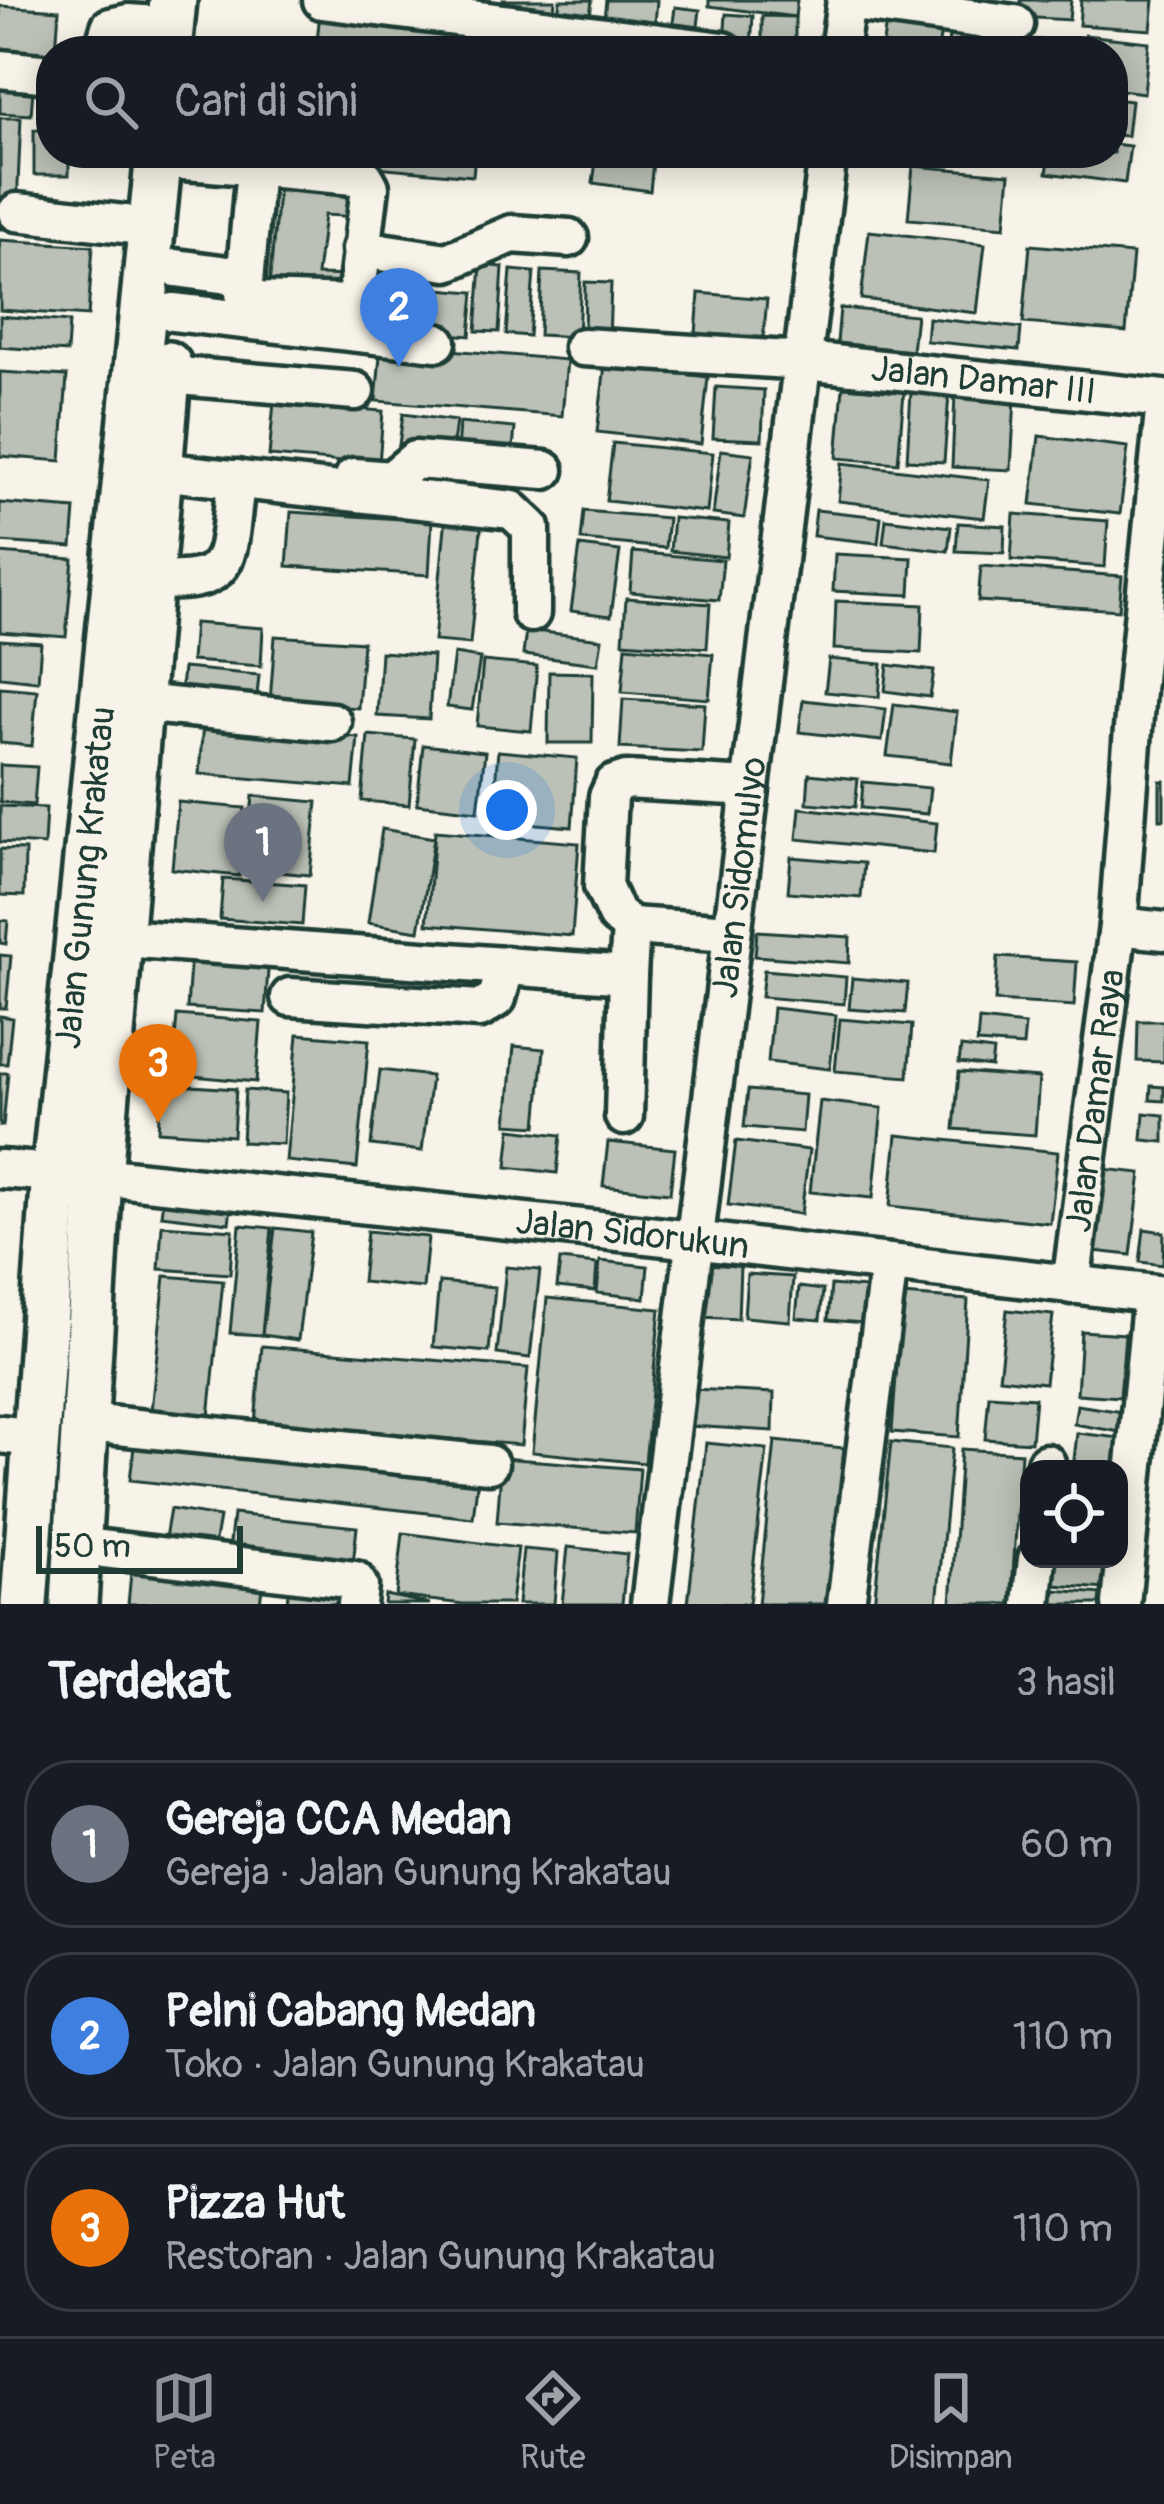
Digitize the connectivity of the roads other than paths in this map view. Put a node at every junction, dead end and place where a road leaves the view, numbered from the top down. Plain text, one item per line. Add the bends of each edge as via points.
1 (322, 0) edge
2 (846, 0) edge
3 (1015, 24) dead end
4 (181, 26) edge
5 (107, 36) edge
6 (605, 36) edge
7 (841, 36) edge
8 (0, 69) edge
9 (36, 73) edge
10 (168, 168) edge
11 (172, 168) edge
12 (255, 168) edge
13 (265, 168) edge
14 (825, 168) edge
15 (17, 212) dead end
16 (151, 226) junction
17 (569, 238) dead end
18 (361, 249) junction
19 (243, 277) junction
20 (174, 290) junction
21 (253, 321) junction
22 (437, 342) dead end
23 (583, 347) dead end
24 (805, 361) junction
25 (167, 375) junction
26 (247, 381) junction
27 (356, 392) dead end
28 (1164, 399) edge
29 (1164, 412) edge
30 (160, 460) junction
31 (545, 470) dead end
32 (237, 479) junction
33 (150, 580) junction
34 (532, 613) dead end
35 (1150, 691) edge
36 (139, 703) junction
37 (332, 722) dead end
38 (750, 787) junction
39 (101, 924) junction
40 (631, 926) junction
41 (1118, 926) junction
42 (1164, 931) edge
43 (731, 933) junction
44 (506, 965) junction
45 (628, 975) junction
46 (290, 997) dead end
47 (624, 1116) dead end
48 (0, 1169) edge
49 (77, 1174) junction
50 (693, 1240) junction
51 (889, 1263) junction
52 (1071, 1285) junction
53 (1158, 1295) edge
54 (88, 1423) junction
55 (18, 1436) edge
56 (489, 1464) dead end
57 (77, 1546) junction
58 (1036, 1568) edge
59 (271, 1588) edge
60 (24, 1604) edge
61 (74, 1604) edge
62 (357, 1604) edge
63 (650, 1604) edge
64 (846, 1604) edge
65 (1031, 1604) edge
66 (1121, 1604) edge

1 - 6 street
2 - 3 street
2 - 7 street
4 - 5 street via 128,23 110,27
8 - 9 street
10 - 16 main road, Jalan Gunung Krakatau
11 - 20 main road, Jalan Gunung Krakatau
12 - 19 street
13 - 18 street via 365,178
14 - 24 street, Jalan Sidomulyo
15 - 16 street
16 - 39 main road, Jalan Gunung Krakatau
17 - 18 street via 512,234 447,262
18 - 19 street via 356,300 344,307 253,300
19 - 20 street
20 - 21 street
20 - 25 main road, Jalan Gunung Krakatau
21 - 22 street
21 - 26 street
23 - 24 street, Jalan Damar III
24 - 28 street, Jalan Damar III
24 - 38 street, Jalan Sidomulyo
25 - 26 street
25 - 30 main road, Jalan Gunung Krakatau
26 - 27 street
29 - 35 street, Jalan Damar Raya
30 - 31 street via 386,481 415,460
30 - 32 street
30 - 33 main road, Jalan Gunung Krakatau
32 - 33 street via 218,572
32 - 34 street via 512,510 532,528
33 - 36 main road, Jalan Gunung Krakatau
35 - 41 street, Jalan Damar Raya
36 - 37 street
36 - 39 main road, Jalan Gunung Krakatau
38 - 40 street via 614,784 603,886
38 - 43 street, Jalan Sidomulyo
39 - 44 street via 210,921 238,932 244,947
39 - 49 main road, Jalan Gunung Krakatau
40 - 43 street
40 - 45 street
41 - 42 street
41 - 52 street, Jalan Damar Raya
43 - 50 street, Jalan Sidomulyo
44 - 45 street
44 - 46 street via 497,998 479,1009
45 - 47 street
48 - 49 street, Jalan Sidorukun
49 - 50 street, Jalan Sidorukun
49 - 54 main road, Jalan Gunung Krakatau
49 - 55 main road, Jalan Gunung Krakatau
50 - 51 street, Jalan Sidorukun
50 - 63 street, Jalan Sidomulyo
51 - 52 street, Jalan Sidorukun
51 - 64 street
52 - 53 street, Jalan Sidorukun
53 - 66 street
54 - 56 street
54 - 57 main road, Jalan Gunung Krakatau
55 - 60 main road, Jalan Gunung Krakatau
57 - 59 street
57 - 61 main road, Jalan Gunung Krakatau
58 - 65 street
59 - 62 street via 355,1580

